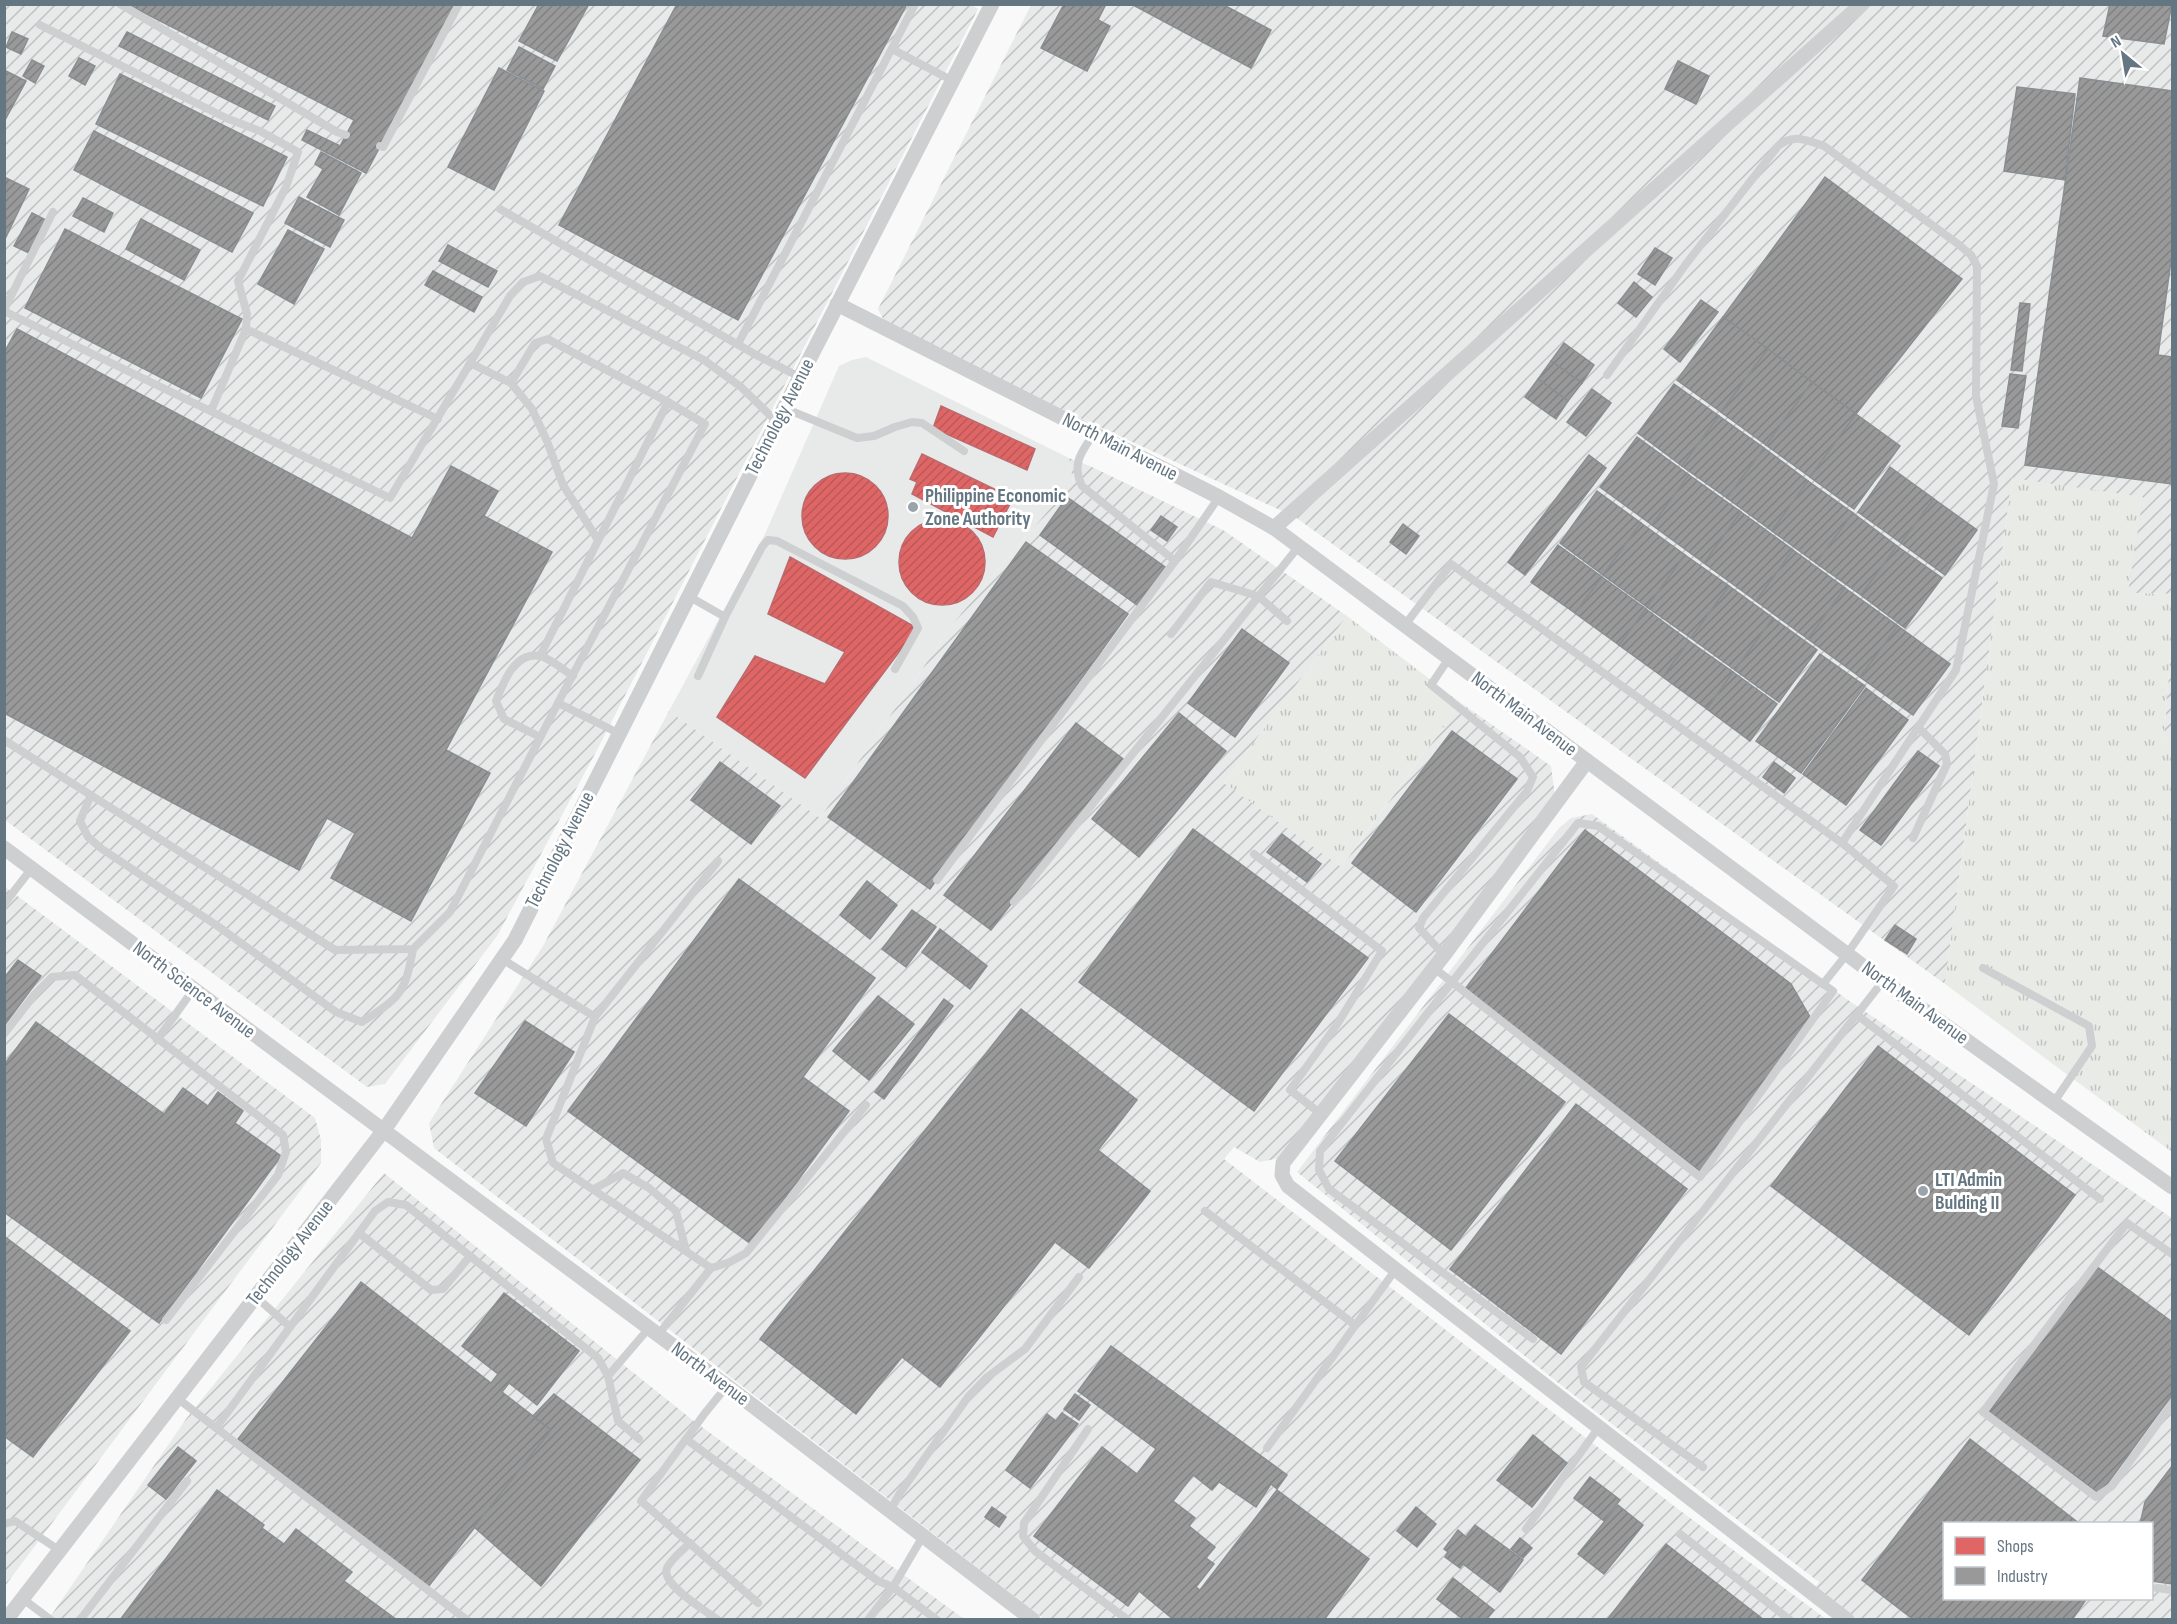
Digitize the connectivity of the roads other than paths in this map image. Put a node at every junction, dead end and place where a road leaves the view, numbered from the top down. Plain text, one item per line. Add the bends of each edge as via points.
1 (120, 4) edge
2 (459, 4) edge
3 (915, 4) edge
4 (992, 4) edge
5 (1862, 4) edge
6 (40, 25) dead end
7 (892, 49) junction
8 (953, 81) junction
9 (346, 135) dead end
10 (380, 146) dead end
11 (500, 209) dead end
12 (53, 212) dead end
13 (837, 304) junction
14 (4, 310) edge
15 (246, 329) junction
16 (738, 344) junction
17 (470, 363) junction
18 (1607, 375) dead end
19 (800, 377) junction
20 (511, 383) junction
21 (668, 402) junction
22 (784, 408) junction
23 (211, 411) junction
24 (438, 419) junction
25 (777, 422) junction
26 (1094, 433) junction
27 (964, 451) dead end
28 (1219, 497) junction
29 (1274, 528) junction
30 (598, 540) junction
31 (1299, 546) junction
32 (1175, 561) junction
33 (1258, 596) junction
34 (690, 597) junction
35 (725, 617) junction
36 (1287, 621) dead end
37 (1405, 625) junction
38 (1171, 634) dead end
39 (540, 656) junction
40 (1449, 658) junction
41 (895, 669) dead end
42 (573, 676) junction
43 (698, 676) dead end
44 (558, 703) junction
45 (1918, 727) junction
46 (620, 734) junction
47 (540, 737) junction
48 (4, 740) edge
49 (1587, 761) junction
50 (91, 795) junction
51 (1913, 838) dead end
52 (1842, 843) junction
53 (4, 848) edge
54 (1254, 854) dead end
55 (718, 861) dead end
56 (32, 868) junction
57 (937, 880) dead end
58 (1014, 902) dead end
59 (4, 904) edge
60 (413, 949) junction
61 (1847, 954) junction
62 (1444, 955) junction
63 (502, 959) junction
64 (1434, 968) junction
65 (1983, 969) dead end
66 (1883, 981) junction
67 (1452, 982) junction
68 (1823, 984) junction
69 (193, 990) junction
70 (1857, 1015) junction
71 (595, 1017) junction
72 (4, 1034) edge
73 (157, 1040) junction
74 (2054, 1102) junction
75 (866, 1105) dead end
76 (1322, 1115) junction
77 (384, 1130) junction
78 (2172, 1187) edge
79 (594, 1190) junction
80 (2100, 1199) dead end
81 (1205, 1211) dead end
82 (359, 1233) junction
83 (686, 1251) junction
84 (2172, 1254) edge
85 (470, 1256) junction
86 (711, 1268) junction
87 (1396, 1269) junction
88 (1079, 1276) dead end
89 (256, 1297) junction
90 (166, 1320) dead end
91 (1355, 1325) junction
92 (290, 1327) junction
93 (654, 1331) junction
94 (1533, 1339) dead end
95 (608, 1376) junction
96 (727, 1386) junction
97 (176, 1398) junction
98 (2172, 1404) edge
99 (1599, 1427) junction
100 (216, 1428) junction
101 (1088, 1429) dead end
102 (639, 1439) dead end
103 (686, 1439) junction
104 (1267, 1448) dead end
105 (1703, 1467) dead end
106 (188, 1481) dead end
107 (890, 1511) junction
108 (4, 1524) edge
109 (1526, 1529) dead end
110 (1680, 1534) dead end
111 (923, 1536) junction
112 (690, 1543) junction
113 (59, 1550) junction
114 (893, 1587) junction
115 (2157, 1588) dead end
116 (2172, 1590) edge
117 (23, 1599) junction
118 (758, 1603) dead end
119 (6, 1620) edge
120 (51, 1620) edge
121 (80, 1620) edge
122 (467, 1620) edge
123 (718, 1620) edge
124 (868, 1620) edge
125 (938, 1620) edge
126 (1033, 1620) edge
127 (1128, 1620) edge
128 (1790, 1620) edge
129 (1846, 1620) edge

1 - 9 lane
2 - 10 lane via 389,137
3 - 7 lane
4 - 8 street, Technology Avenue
5 - 29 street
6 - 15 lane via 298,152 286,188 238,281 247,314
7 - 8 lane
7 - 16 lane
8 - 13 street, Technology Avenue
11 - 16 lane
12 - 14 lane
13 - 19 street, Technology Avenue
13 - 26 street, North Main Avenue
14 - 23 lane
15 - 23 lane
15 - 24 lane
16 - 19 lane
17 - 20 lane
17 - 24 lane
17 - 25 lane via 510,296 523,282 540,276 704,360 741,387
18 - 45 lane via 1686,264 1787,139 1824,146 1971,255 1977,266 1976,396 1994,484 1956,670
19 - 22 street, Technology Avenue
20 - 21 lane via 535,343 548,339
20 - 30 lane via 532,409 563,485
21 - 30 lane
21 - 42 lane via 705,424
22 - 25 street, Technology Avenue
22 - 27 lane via 857,438 912,422 922,423
23 - 24 lane via 390,498
25 - 34 street, Technology Avenue
26 - 28 street, North Main Avenue
26 - 32 lane via 1079,458 1076,473 1082,486
28 - 29 street, North Main Avenue
28 - 32 lane
29 - 31 street, North Main Avenue
30 - 39 lane
31 - 33 lane
31 - 37 street, North Main Avenue
32 - 57 lane
33 - 36 lane
33 - 38 lane via 1211,582
33 - 58 lane
34 - 35 lane
34 - 46 street, Technology Avenue
35 - 41 lane via 762,547 768,540 777,541 903,606 918,628
35 - 43 lane
37 - 40 street, North Main Avenue
37 - 52 lane via 1451,564
39 - 42 lane
39 - 47 lane via 525,657 509,672 496,701 504,719
40 - 49 street, North Main Avenue
40 - 62 lane via 1431,685 1520,757 1533,777 1527,791 1423,918 1419,928
42 - 44 lane
44 - 46 lane
44 - 47 lane
45 - 51 lane via 1945,754 1947,764
45 - 52 lane
46 - 63 street, Technology Avenue
47 - 60 lane via 450,912
48 - 50 lane
49 - 61 street, North Main Avenue
49 - 62 street
50 - 60 lane via 335,950
50 - 60 lane via 80,821 88,837 336,1012 362,1022 394,1001 408,979
52 - 61 lane via 1894,886
53 - 56 street, North Science Avenue
54 - 76 lane via 1382,951 1338,1023 1290,1090
55 - 71 lane
56 - 59 lane
56 - 69 street, North Science Avenue
61 - 66 street, North Main Avenue
61 - 68 lane
62 - 64 street
63 - 71 lane
63 - 77 street, Technology Avenue
64 - 67 lane
64 - 76 street
65 - 74 lane via 2089,1026 2092,1046
66 - 70 lane
66 - 74 street, North Main Avenue
67 - 68 lane via 1578,823 1598,826
67 - 68 lane via 1700,1177 1833,991
67 - 94 lane via 1320,1151 1319,1170 1329,1188
69 - 73 lane
69 - 77 street, North Science Avenue
70 - 80 lane
70 - 105 lane via 1581,1367 1584,1382
71 - 79 lane via 546,1139 553,1164
72 - 73 lane via 52,977 75,975
73 - 90 lane via 283,1135 286,1152 278,1175
74 - 78 street, North Main Avenue
75 - 86 lane via 746,1253
76 - 87 street via 1283,1163 1282,1175 1288,1186
77 - 89 street, Technology Avenue
77 - 93 street, North Avenue
79 - 83 lane
79 - 83 lane via 623,1173 649,1188 676,1211
81 - 91 lane
82 - 85 lane via 375,1211 388,1202 406,1205
82 - 85 lane via 431,1290 443,1289
82 - 92 lane
83 - 86 lane
84 - 98 lane via 2127,1223 1983,1412 2096,1497 2112,1486
85 - 95 lane via 598,1358
86 - 93 lane
87 - 91 lane
87 - 99 street
88 - 107 lane via 1025,1349 968,1397
89 - 92 lane
89 - 97 street, Technology Avenue
91 - 104 lane
92 - 100 lane
93 - 95 lane
93 - 96 street, North Avenue
95 - 102 lane via 618,1421
96 - 103 lane
96 - 107 street, North Avenue
97 - 100 lane
97 - 113 street, Technology Avenue
99 - 109 lane
99 - 129 street
100 - 122 lane
101 - 127 lane via 1024,1523 1023,1536 1035,1551
103 - 112 lane via 641,1501
103 - 114 lane via 879,1581
106 - 121 lane
107 - 111 street, North Avenue
108 - 113 lane via 15,1521
110 - 128 lane
111 - 114 lane
111 - 126 street, North Avenue
112 - 118 lane
112 - 123 lane via 667,1568 666,1577
113 - 117 street, Technology Avenue
114 - 124 lane
114 - 125 lane
115 - 116 lane
117 - 119 street, Technology Avenue
117 - 120 lane

